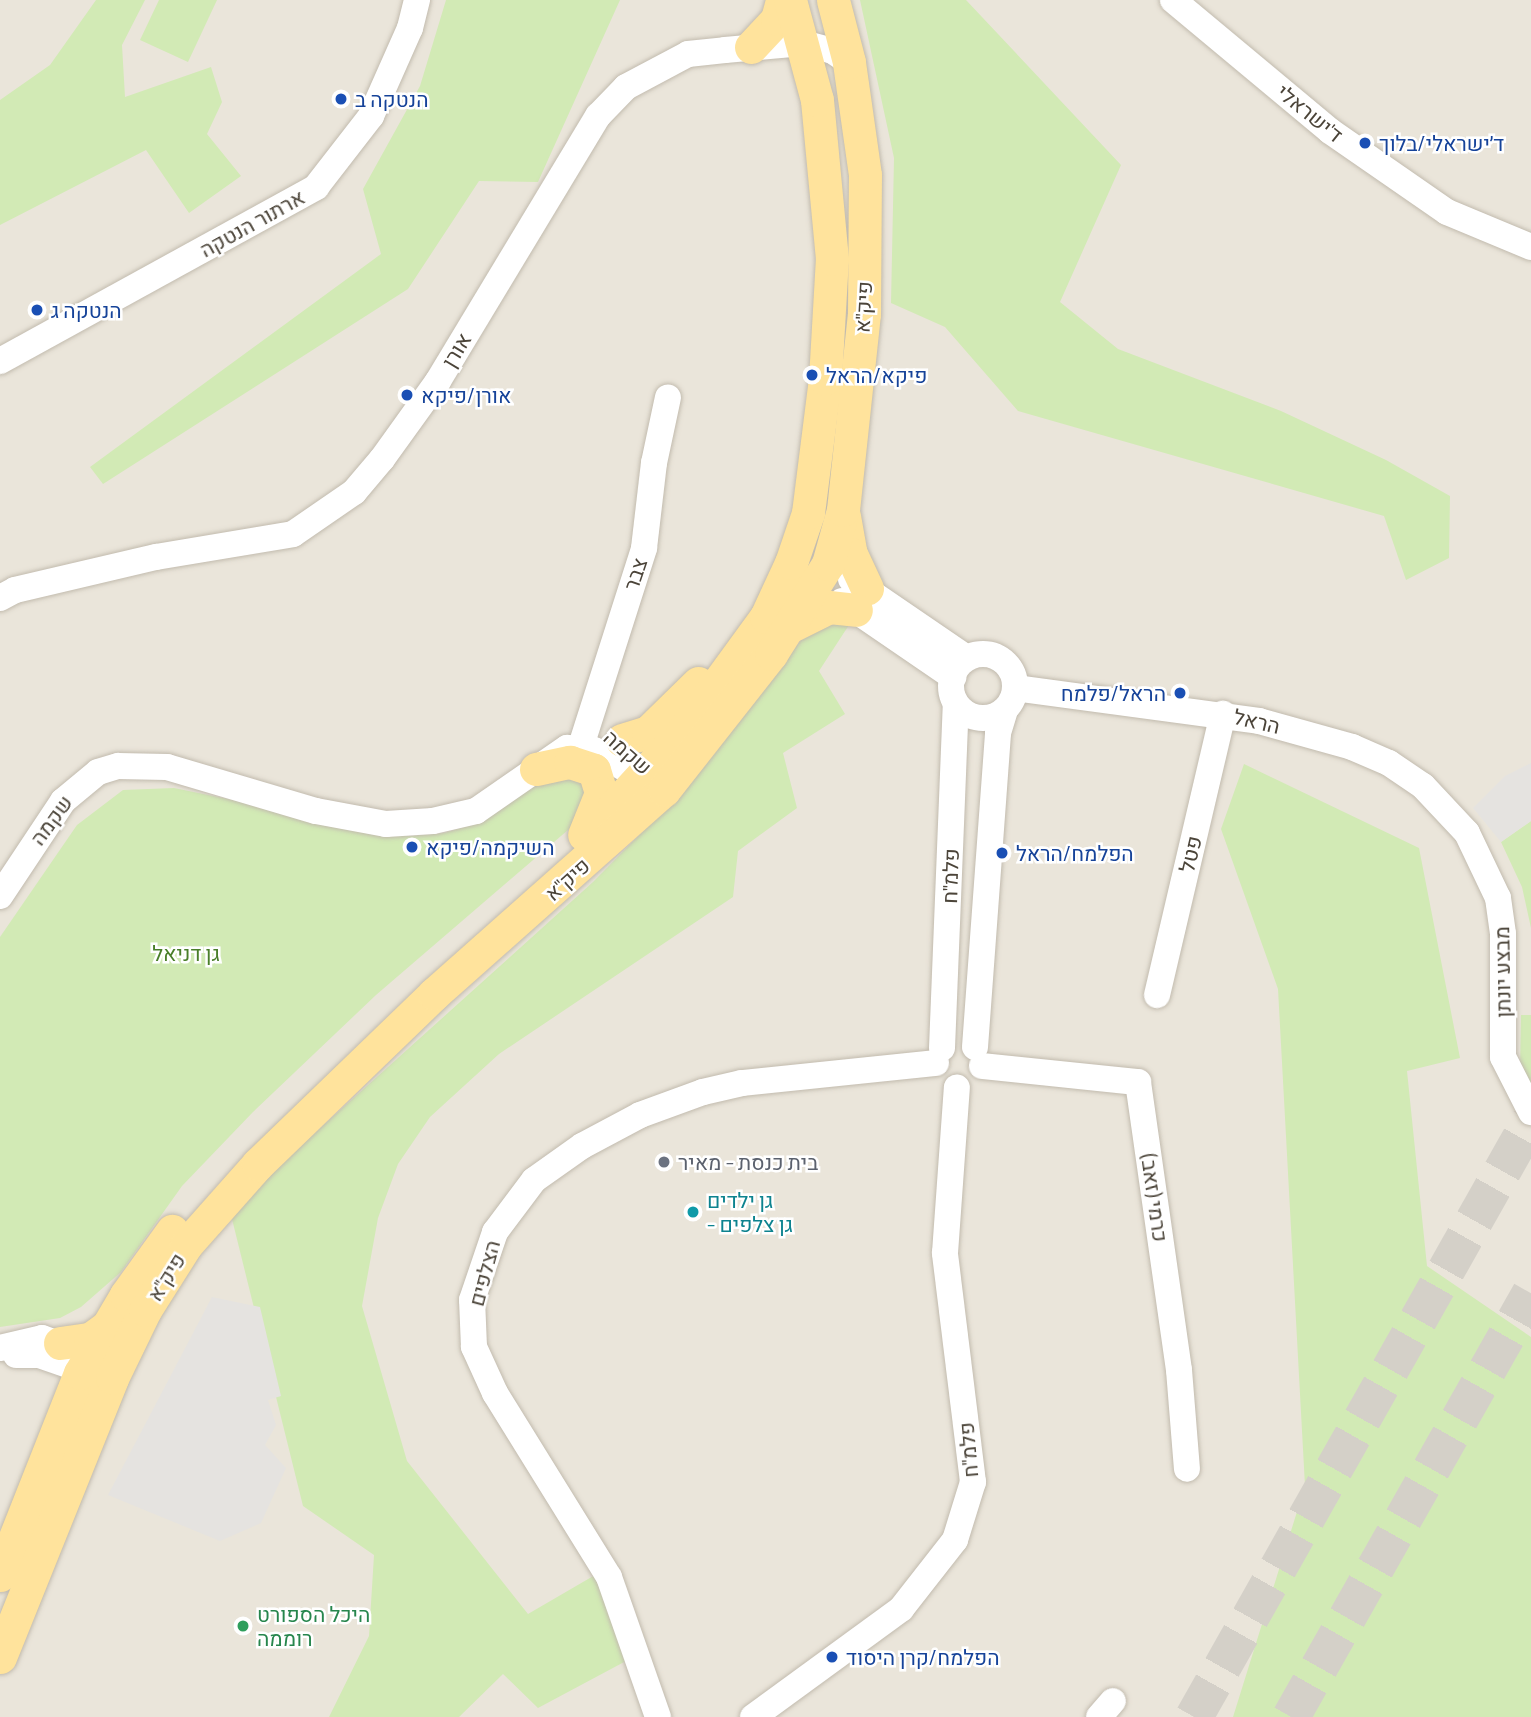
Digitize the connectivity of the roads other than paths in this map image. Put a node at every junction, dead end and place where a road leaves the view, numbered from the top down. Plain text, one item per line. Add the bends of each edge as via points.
1 (417, 0) edge
2 (782, 0) edge
3 (790, 0) edge
4 (833, 0) edge
5 (1173, 0) edge
6 (803, 43) junction
7 (751, 47) junction
8 (849, 62) junction
9 (1531, 247) edge
10 (0, 361) edge
11 (667, 397) dead end
12 (843, 510) junction
13 (812, 570) junction
14 (0, 598) edge
15 (862, 600) junction
16 (791, 626) junction
17 (746, 645) junction
18 (960, 668) junction
19 (1010, 699) junction
20 (956, 704) junction
21 (1223, 714) junction
22 (585, 736) junction
23 (622, 740) junction
24 (537, 769) junction
25 (653, 780) junction
26 (449, 818) junction
27 (1467, 833) joint
28 (584, 835) junction
29 (0, 896) edge
30 (1157, 995) dead end
31 (939, 1055) junction
32 (978, 1057) junction
33 (957, 1087) junction
34 (1531, 1112) edge
35 (0, 1348) edge
36 (81, 1362) junction
37 (0, 1363) edge
38 (1187, 1469) dead end
39 (3, 1564) edge
40 (0, 1657) edge
41 (658, 1717) edge
42 (753, 1717) edge

1 - 10 street, ארתור הנטקה via 410,28 371,116 316,187
2 - 7 main road via 777,19
3 - 6 main road, פיק"א
4 - 8 main road, פיק"א
5 - 9 street, ד'ישראלי via 1330,131 1447,212
6 - 7 street, אורן
6 - 8 street, אורן via 833,51
6 - 13 main road, פיק"א via 826,160 832,259 818,449 808,513
7 - 14 street, אורן via 688,54 653,69 626,87 598,116 438,381 354,492 293,534 156,557 15,590
8 - 12 main road, פיק"א via 865,175 864,314
11 - 22 street, צבר via 645,548 603,666
12 - 13 main road, פיק"א
12 - 15 main road
13 - 15 street
13 - 16 main road, פיק"א
13 - 17 main road, פיק"א
15 - 16 main road via 829,607
15 - 18 street
16 - 25 main road, פיק"א
17 - 23 main road via 686,692 648,732
17 - 25 main road, פיק"א
18 - 19 street via 983,655 1002,661 1013,674
18 - 20 street
19 - 20 street via 978,718
19 - 21 street, הראל
19 - 32 street, פלמ"ח via 998,733
20 - 31 street, פלמ"ח
21 - 27 street, הראל via 1317,737 1389,763 1423,786
21 - 30 street, פטל
22 - 23 street, שקמה via 606,729
22 - 24 street, שקמה
22 - 25 street, שקמה
22 - 26 street, שקמה via 555,739
23 - 25 street, שקמה
24 - 26 street, שקמה via 488,804
24 - 28 main road via 570,762 594,769 601,793
25 - 28 main road, פיק"א
25 - 36 main road, פיק"א via 229,1194 186,1245 145,1310
26 - 29 street, שקמה via 386,824 316,811 167,767 118,766 98,772 63,801
27 - 34 street, מבצע יונתן via 1498,898 1503,934 1503,1057
28 - 36 main road, פיק"א via 388,1007 200,1196 157,1249
31 - 32 street via 955,1042
31 - 33 street via 939,1076
31 - 41 street, הצלפים via 742,1083 703,1091 640,1115 582,1146 534,1180 495,1232 472,1300 474,1348 495,1393 609,1577
32 - 33 street via 976,1079
32 - 38 street, כרמי (זאב) via 1138,1083 1180,1370
33 - 42 street, פלמ"ח via 945,1253 973,1482 955,1540 901,1609
35 - 36 street via 25,1340
36 - 37 street via 13,1355
36 - 39 main road, פיק"א
36 - 40 main road, פיק"א

